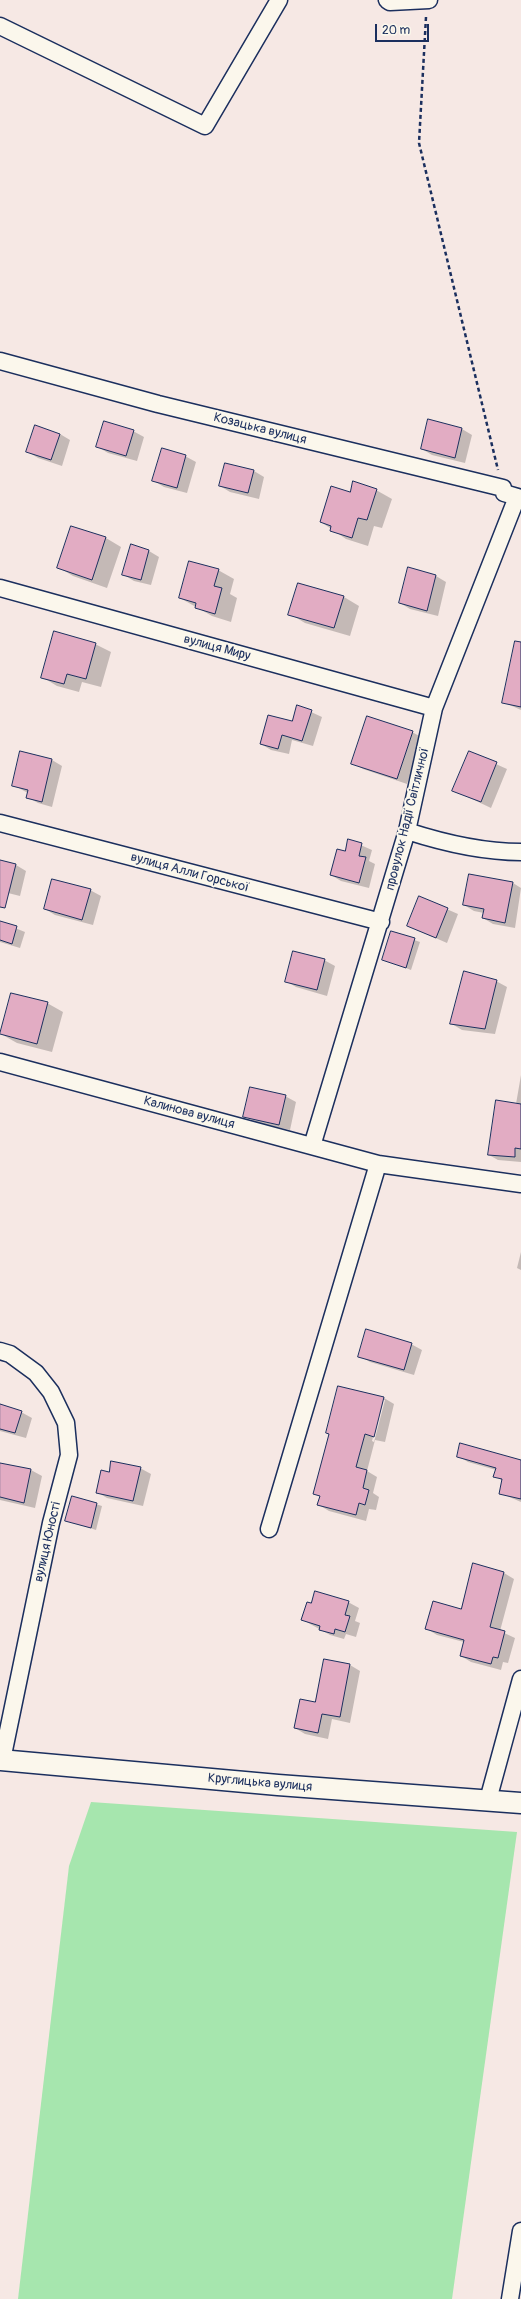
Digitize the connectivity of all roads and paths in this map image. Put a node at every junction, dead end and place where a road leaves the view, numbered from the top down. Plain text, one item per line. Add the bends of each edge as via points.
1 (279, 0) edge
2 (387, 0) edge
3 (428, 0) edge
4 (0, 26) edge
5 (0, 361) edge
6 (503, 488) junction
7 (519, 497) edge
8 (0, 588) edge
9 (434, 708) junction
10 (0, 823) edge
11 (407, 831) junction
12 (521, 852) edge
13 (381, 922) junction
14 (0, 1062) edge
15 (312, 1146) junction
16 (378, 1164) junction
17 (521, 1184) edge
18 (0, 1351) edge
19 (269, 1529) dead end
20 (521, 1679) edge
21 (1, 1760) edge
22 (488, 1800) junction
23 (521, 1803) edge
24 (521, 2231) edge
25 (510, 2299) edge

1 - 4 street via 205,126
2 - 3 street
3 - 6 path via 418,143
5 - 6 street, Козацька вулиця via 158,404
6 - 7 street, Козацька вулиця via 504,493
7 - 9 street, провулок Надії Світличної
8 - 9 street, вулиця Миру
9 - 11 street, провулок Надії Світличної
10 - 13 street, вулиця Алли Горської
11 - 12 street via 442,843
11 - 13 street, провулок Надії Світличної
13 - 15 street, провулок Надії Світличної
14 - 15 street, Калинова вулиця
15 - 16 street, Калинова вулиця
16 - 17 street, Калинова вулиця
16 - 19 street
18 - 21 street, вулиця Юності via 10,1354 36,1373 51,1392 66,1423 69,1455 51,1523
20 - 22 street
21 - 22 street, Круглицька вулиця via 278,1785
22 - 23 street, Круглицька вулиця
24 - 25 street

